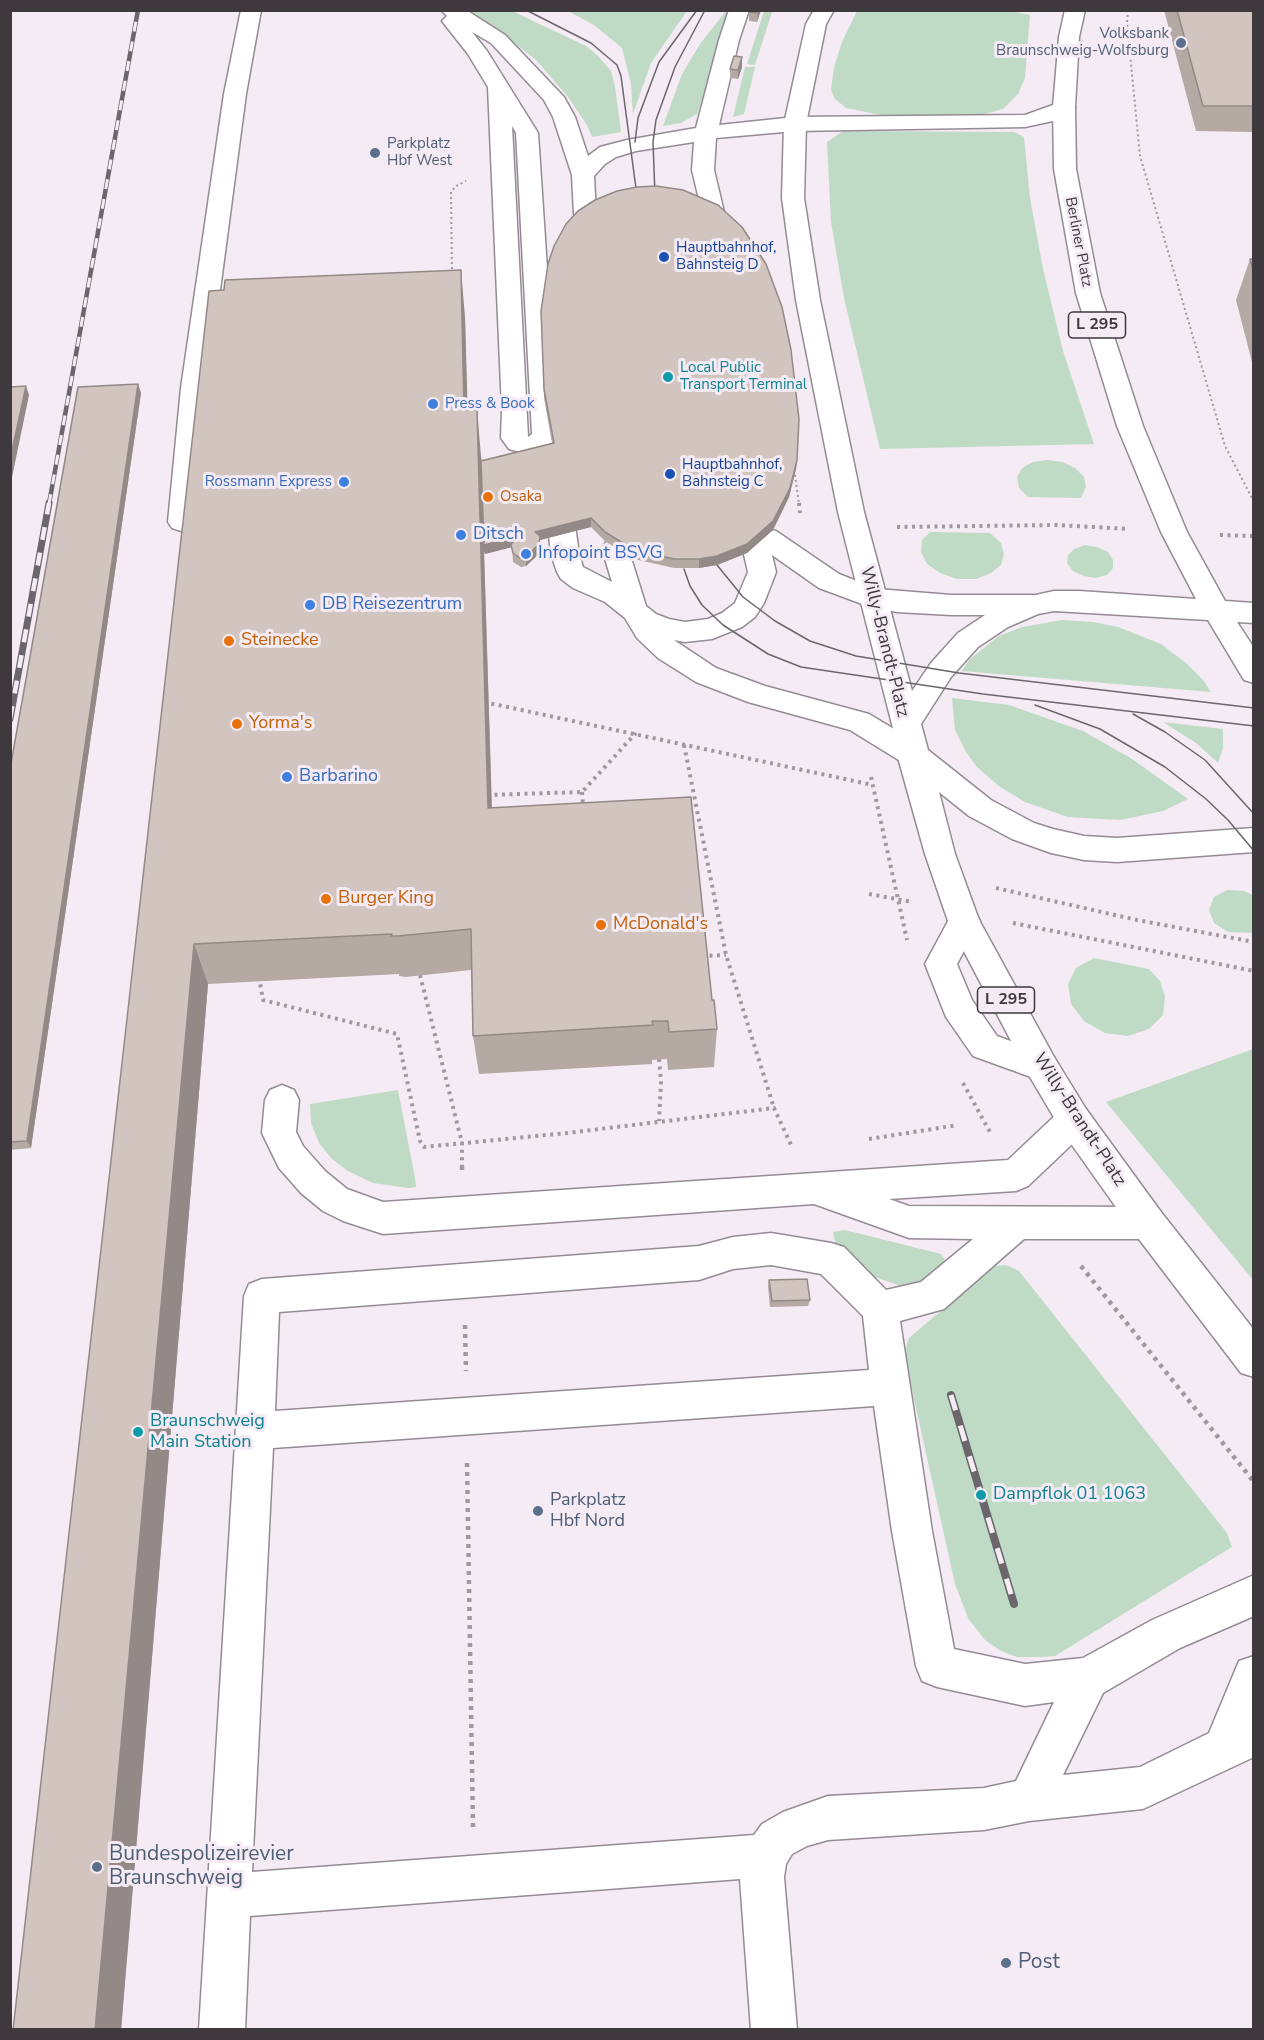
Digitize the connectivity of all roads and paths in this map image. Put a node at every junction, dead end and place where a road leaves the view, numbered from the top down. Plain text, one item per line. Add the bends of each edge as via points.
1 (251, 10) edge
2 (443, 10) edge
3 (451, 10) edge
4 (739, 10) edge
5 (824, 10) edge
6 (1075, 10) edge
7 (1128, 10) edge
8 (1064, 107) junction
9 (795, 124) junction
10 (706, 134) junction
11 (653, 142) junction
12 (703, 170) junction
13 (584, 175) junction
14 (451, 192) dead end
15 (712, 212) edge
16 (585, 214) edge
17 (453, 285) edge
18 (1254, 502) edge
19 (897, 527) dead end
20 (1131, 529) dead end
21 (1246, 536) dead end
22 (1254, 536) edge
23 (182, 539) edge
24 (616, 549) edge
25 (873, 598) junction
26 (1032, 605) junction
27 (633, 609) junction
28 (1216, 612) junction
29 (1254, 613) edge
30 (1254, 674) edge
31 (477, 701) edge
32 (636, 733) junction
33 (909, 739) junction
34 (684, 745) junction
35 (873, 785) dead end
36 (582, 792) junction
37 (478, 795) edge
38 (583, 814) edge
39 (1254, 840) edge
40 (993, 887) dead end
41 (869, 894) dead end
42 (920, 904) dead end
43 (1002, 920) dead end
44 (964, 921) junction
45 (1254, 942) edge
46 (726, 955) junction
47 (699, 956) edge
48 (258, 971) edge
49 (1254, 971) edge
50 (420, 975) edge
51 (659, 1059) edge
52 (1042, 1067) junction
53 (282, 1100) dead end
54 (774, 1108) junction
55 (1074, 1120) junction
56 (659, 1121) junction
57 (958, 1125) dead end
58 (864, 1139) dead end
59 (462, 1143) junction
60 (794, 1150) dead end
61 (814, 1189) junction
62 (463, 1212) junction
63 (1017, 1223) junction
64 (1148, 1223) junction
65 (1076, 1260) dead end
66 (464, 1282) junction
67 (880, 1309) junction
68 (1254, 1360) edge
69 (890, 1387) junction
70 (466, 1416) junction
71 (254, 1431) junction
72 (1254, 1482) edge
73 (1254, 1595) edge
74 (1254, 1676) edge
75 (1088, 1678) junction
76 (1239, 1742) edge
77 (1029, 1800) junction
78 (765, 1856) junction
79 (474, 1876) junction
80 (229, 1896) junction
81 (222, 2030) edge
82 (774, 2030) edge

1 - 23 main road via 235,94 194,388
2 - 27 main road via 477,51 527,132 544,418 543,440 537,445 518,443 514,438 517,452 523,460 552,472 555,477 571,572
3 - 13 main road via 498,39 553,97
4 - 10 main road
5 - 9 main road, L 295 via 816,24
6 - 8 main road, Berliner Platz / L 295
7 - 18 path via 1140,156 1225,446
8 - 9 main road via 1025,121
8 - 28 main road, Berliner Platz / L 295 via 1065,169 1088,293 1130,426 1174,532
9 - 10 main road
9 - 25 main road, Willy-Brandt-Platz / L 295 via 793,198 808,300 855,530
10 - 11 main road
10 - 12 main road
11 - 12 main road via 686,150
11 - 13 main road via 608,152
12 - 15 main road
13 - 16 main road
14 - 17 path
19 - 20 path via 1057,525
21 - 22 path
24 - 27 main road
25 - 26 main road via 951,605
25 - 27 main road via 829,581 761,542 762,572 758,585 745,610 723,625 697,631 664,628 646,621
25 - 33 main road, Willy-Brandt-Platz / L 295
26 - 28 main road via 1054,600
26 - 33 main road via 998,620 957,650 940,670
27 - 33 main road via 647,631 668,651 706,675 758,695
28 - 29 main road
28 - 30 main road, L 295
31 - 32 path
32 - 34 path
32 - 36 path
33 - 39 main road via 980,808 1051,841 1084,849 1117,850
33 - 44 main road, Willy-Brandt-Platz / L 295 via 929,820
34 - 35 path
34 - 46 path
36 - 37 path
36 - 38 path
40 - 45 path
41 - 42 path
43 - 49 path
44 - 52 main road, Willy-Brandt-Platz / L 295
44 - 52 main road via 941,964 958,1007 985,1046
46 - 47 path
46 - 54 path
48 - 59 path via 263,1000 397,1034 420,1142 424,1147
50 - 59 path
51 - 56 path
52 - 55 main road, Willy-Brandt-Platz / L 295
53 - 62 main road via 279,1133 291,1158 335,1200 383,1218
54 - 56 path
54 - 60 path
55 - 61 main road via 1016,1174
55 - 64 main road, Willy-Brandt-Platz / L 295
56 - 59 path
57 - 58 path
59 - 62 path
61 - 62 main road
61 - 63 main road via 909,1222
63 - 64 main road
63 - 67 main road via 931,1297
64 - 68 main road, Willy-Brandt-Platz / L 295
65 - 72 path
66 - 67 main road via 699,1263 734,1253 771,1249 831,1259
66 - 70 path
66 - 71 main road via 261,1296
67 - 69 main road
69 - 70 main road
69 - 75 main road via 937,1666 1025,1685
70 - 71 main road
70 - 79 path
71 - 80 main road
73 - 75 main road via 1166,1634
74 - 76 main road
75 - 77 main road
76 - 77 main road via 1143,1788
77 - 78 main road via 984,1809 828,1818 798,1827 777,1839
78 - 79 main road
78 - 82 main road via 762,1877
79 - 80 main road
80 - 81 main road

